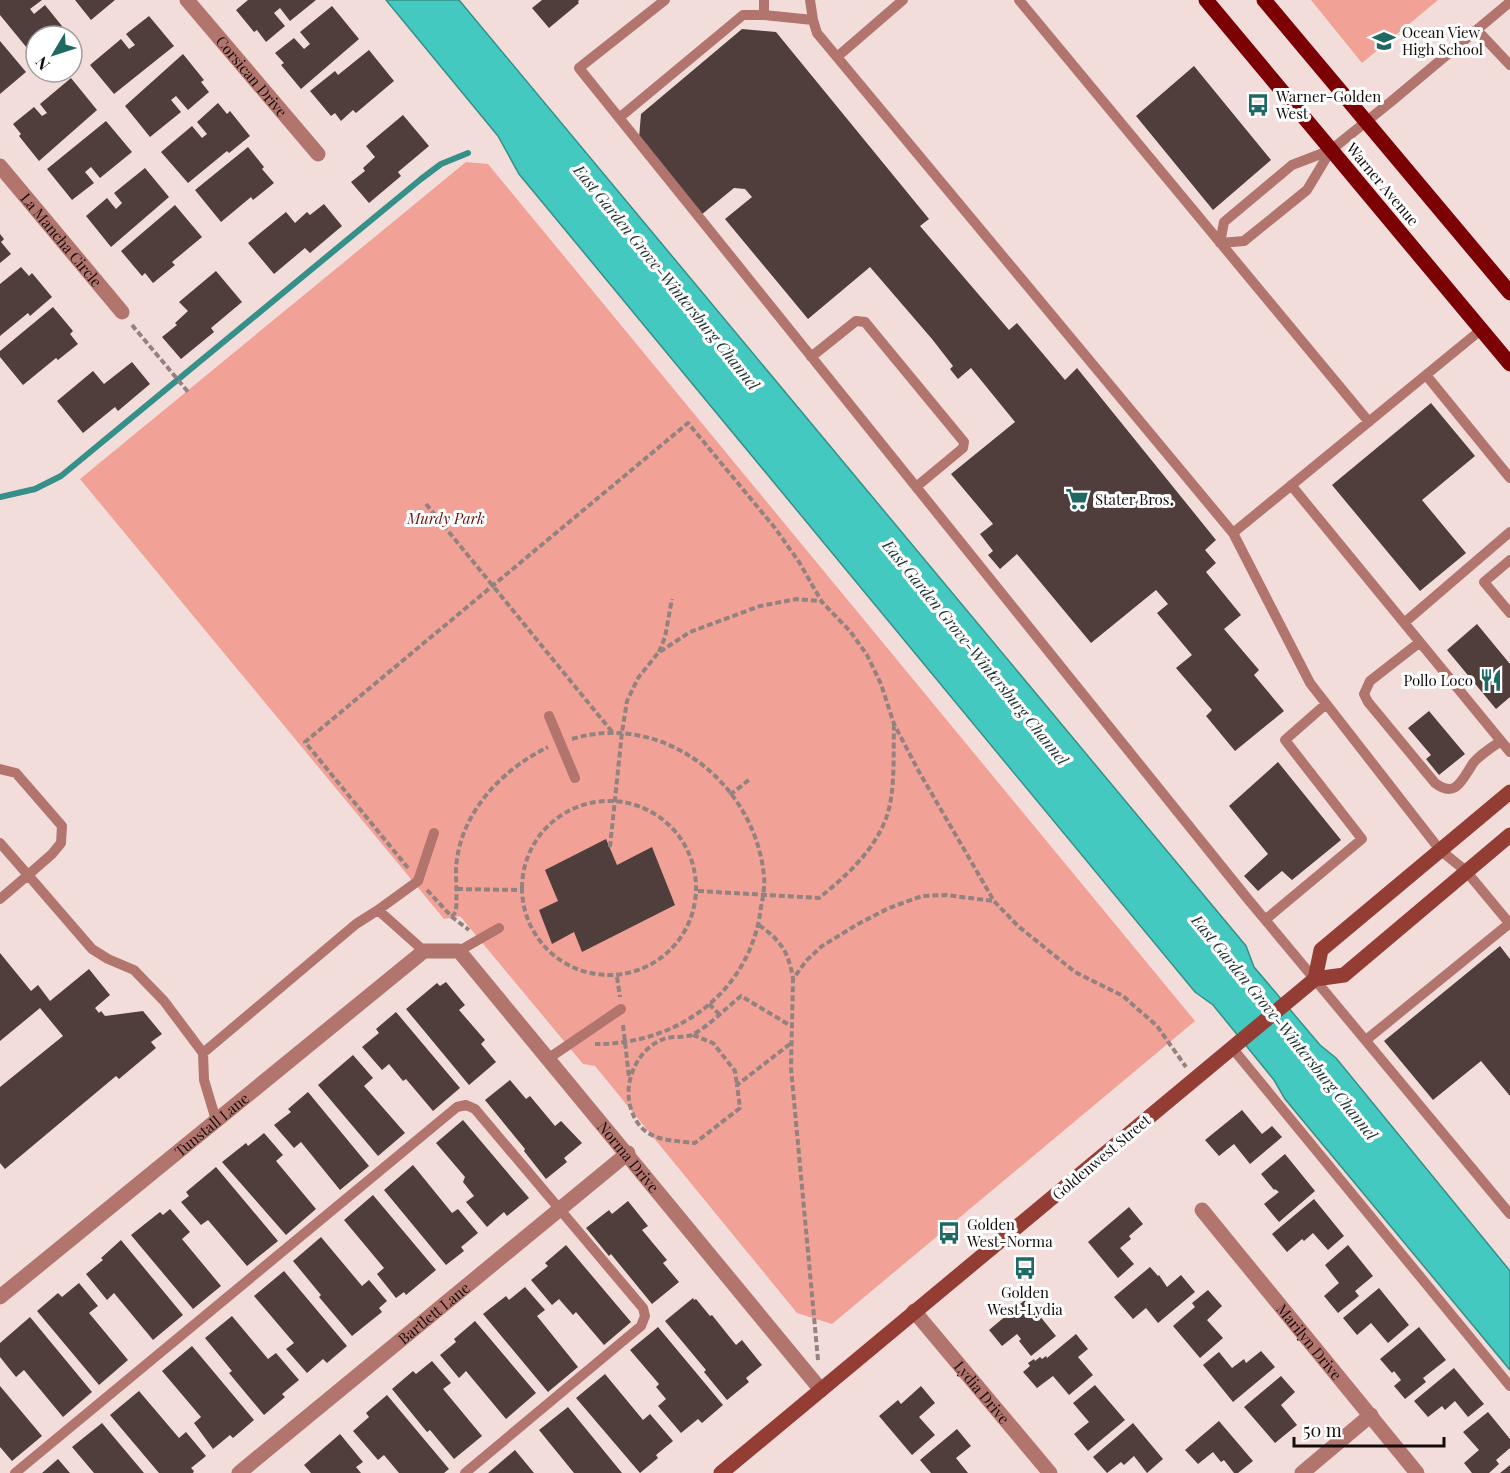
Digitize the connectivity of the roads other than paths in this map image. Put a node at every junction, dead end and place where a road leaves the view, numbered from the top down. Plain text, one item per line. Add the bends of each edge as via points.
1 (187, 0) edge
2 (665, 0) edge
3 (764, 0) edge
4 (810, 0) edge
5 (903, 0) edge
6 (1018, 0) edge
7 (1206, 0) edge
8 (1264, 0) edge
9 (1510, 2) edge
10 (764, 15) junction
11 (813, 20) junction
12 (1477, 30) junction
13 (837, 57) junction
14 (1510, 65) edge
15 (619, 118) junction
16 (1366, 121) junction
17 (1331, 150) junction
18 (318, 154) dead end
19 (0, 166) edge
20 (1220, 243) junction
21 (1510, 293) edge
22 (122, 312) road end
23 (1482, 329) junction
24 (811, 357) junction
25 (1510, 364) edge
26 (1426, 375) junction
27 (1369, 422) junction
28 (1510, 478) edge
29 (1291, 485) junction
30 (916, 487) junction
31 (1510, 532) edge
32 (1233, 533) junction
33 (1510, 560) edge
34 (1510, 613) edge
35 (1404, 623) junction
36 (1420, 642) junction
37 (1326, 705) junction
38 (549, 716) dead end
39 (1501, 741) junction
40 (1510, 752) edge
41 (0, 769) edge
42 (575, 778) dead end
43 (1510, 792) edge
44 (434, 833) dead end
45 (1510, 835) edge
46 (0, 843) edge
47 (1440, 850) junction
48 (1466, 871) junction
49 (28, 875) junction
50 (0, 899) edge
51 (378, 910) junction
52 (1266, 919) junction
53 (1510, 923) edge
54 (500, 928) dead end
55 (424, 951) junction
56 (459, 951) junction
57 (1315, 979) junction
58 (621, 1009) road end
59 (1366, 1040) junction
60 (1233, 1048) junction
61 (203, 1053) junction
62 (549, 1058) junction
63 (216, 1120) junction
64 (628, 1153) junction
65 (561, 1208) junction
66 (1202, 1210) dead end
67 (1510, 1214) edge
68 (0, 1297) edge
69 (914, 1311) junction
70 (1510, 1386) edge
71 (821, 1390) junction
72 (1371, 1415) junction
73 (15, 1473) edge
74 (238, 1473) edge
75 (465, 1473) edge
76 (721, 1473) edge
77 (1050, 1473) edge
78 (1302, 1473) edge
79 (1417, 1473) edge

1 - 18 street, Corsican Drive
2 - 15 lane via 579,68
3 - 10 lane
4 - 11 lane
5 - 13 lane
6 - 20 lane
7 - 17 main road, Warner Avenue
8 - 16 main road, Warner Avenue
9 - 12 lane
10 - 11 lane
10 - 15 lane via 743,15
11 - 13 lane via 817,33
12 - 14 lane
12 - 16 lane
13 - 32 lane
15 - 24 lane
16 - 17 lane
16 - 21 main road, Warner Avenue
17 - 20 lane via 1307,190 1244,241
17 - 20 lane via 1292,165 1224,222
17 - 23 main road, Warner Avenue
19 - 22 street, La Mancha Circle
20 - 27 lane
23 - 25 main road, Warner Avenue
23 - 26 lane
24 - 30 lane
24 - 30 lane via 856,321 865,322 964,442 963,448
26 - 27 lane
26 - 28 lane
27 - 29 lane
29 - 32 lane
29 - 35 lane
30 - 52 lane
31 - 35 lane
32 - 37 lane via 1310,683
33 - 34 lane via 1484,582
35 - 36 lane
36 - 39 lane
36 - 39 lane via 1370,681 1364,694 1368,702 1443,789 1463,782 1474,761
37 - 47 lane
37 - 52 lane via 1285,740 1362,839
38 - 42 lane
39 - 40 lane
41 - 49 lane via 16,773 62,826 61,843
43 - 47 main road
44 - 51 lane via 418,881
45 - 48 main road
46 - 49 lane
47 - 48 lane
47 - 57 main road via 1321,950
48 - 53 lane
48 - 57 main road via 1344,975
49 - 50 lane
49 - 61 lane via 92,949 134,970 164,1001
51 - 55 lane
51 - 61 lane via 356,924
52 - 57 lane
53 - 59 lane
54 - 56 lane
55 - 56 street
55 - 63 street, Tunstall Lane
56 - 62 street, Norma Drive
57 - 59 lane
57 - 60 main road, Goldenwest Street
58 - 62 lane
59 - 67 lane
60 - 69 main road, Goldenwest Street
60 - 70 lane
61 - 63 lane via 204,1080
62 - 64 street, Norma Drive
63 - 68 street, Tunstall Lane
64 - 65 street, Bartlett Lane
64 - 71 street, Norma Drive
65 - 73 lane via 475,1109 457,1107
65 - 74 street, Bartlett Lane
65 - 75 lane via 643,1308 645,1316 641,1326
66 - 72 street, Marilyn Drive
69 - 71 main road, Goldenwest Street
69 - 77 street, Lydia Drive
71 - 76 main road, Goldenwest Street
72 - 78 street
72 - 79 street, Marilyn Drive

